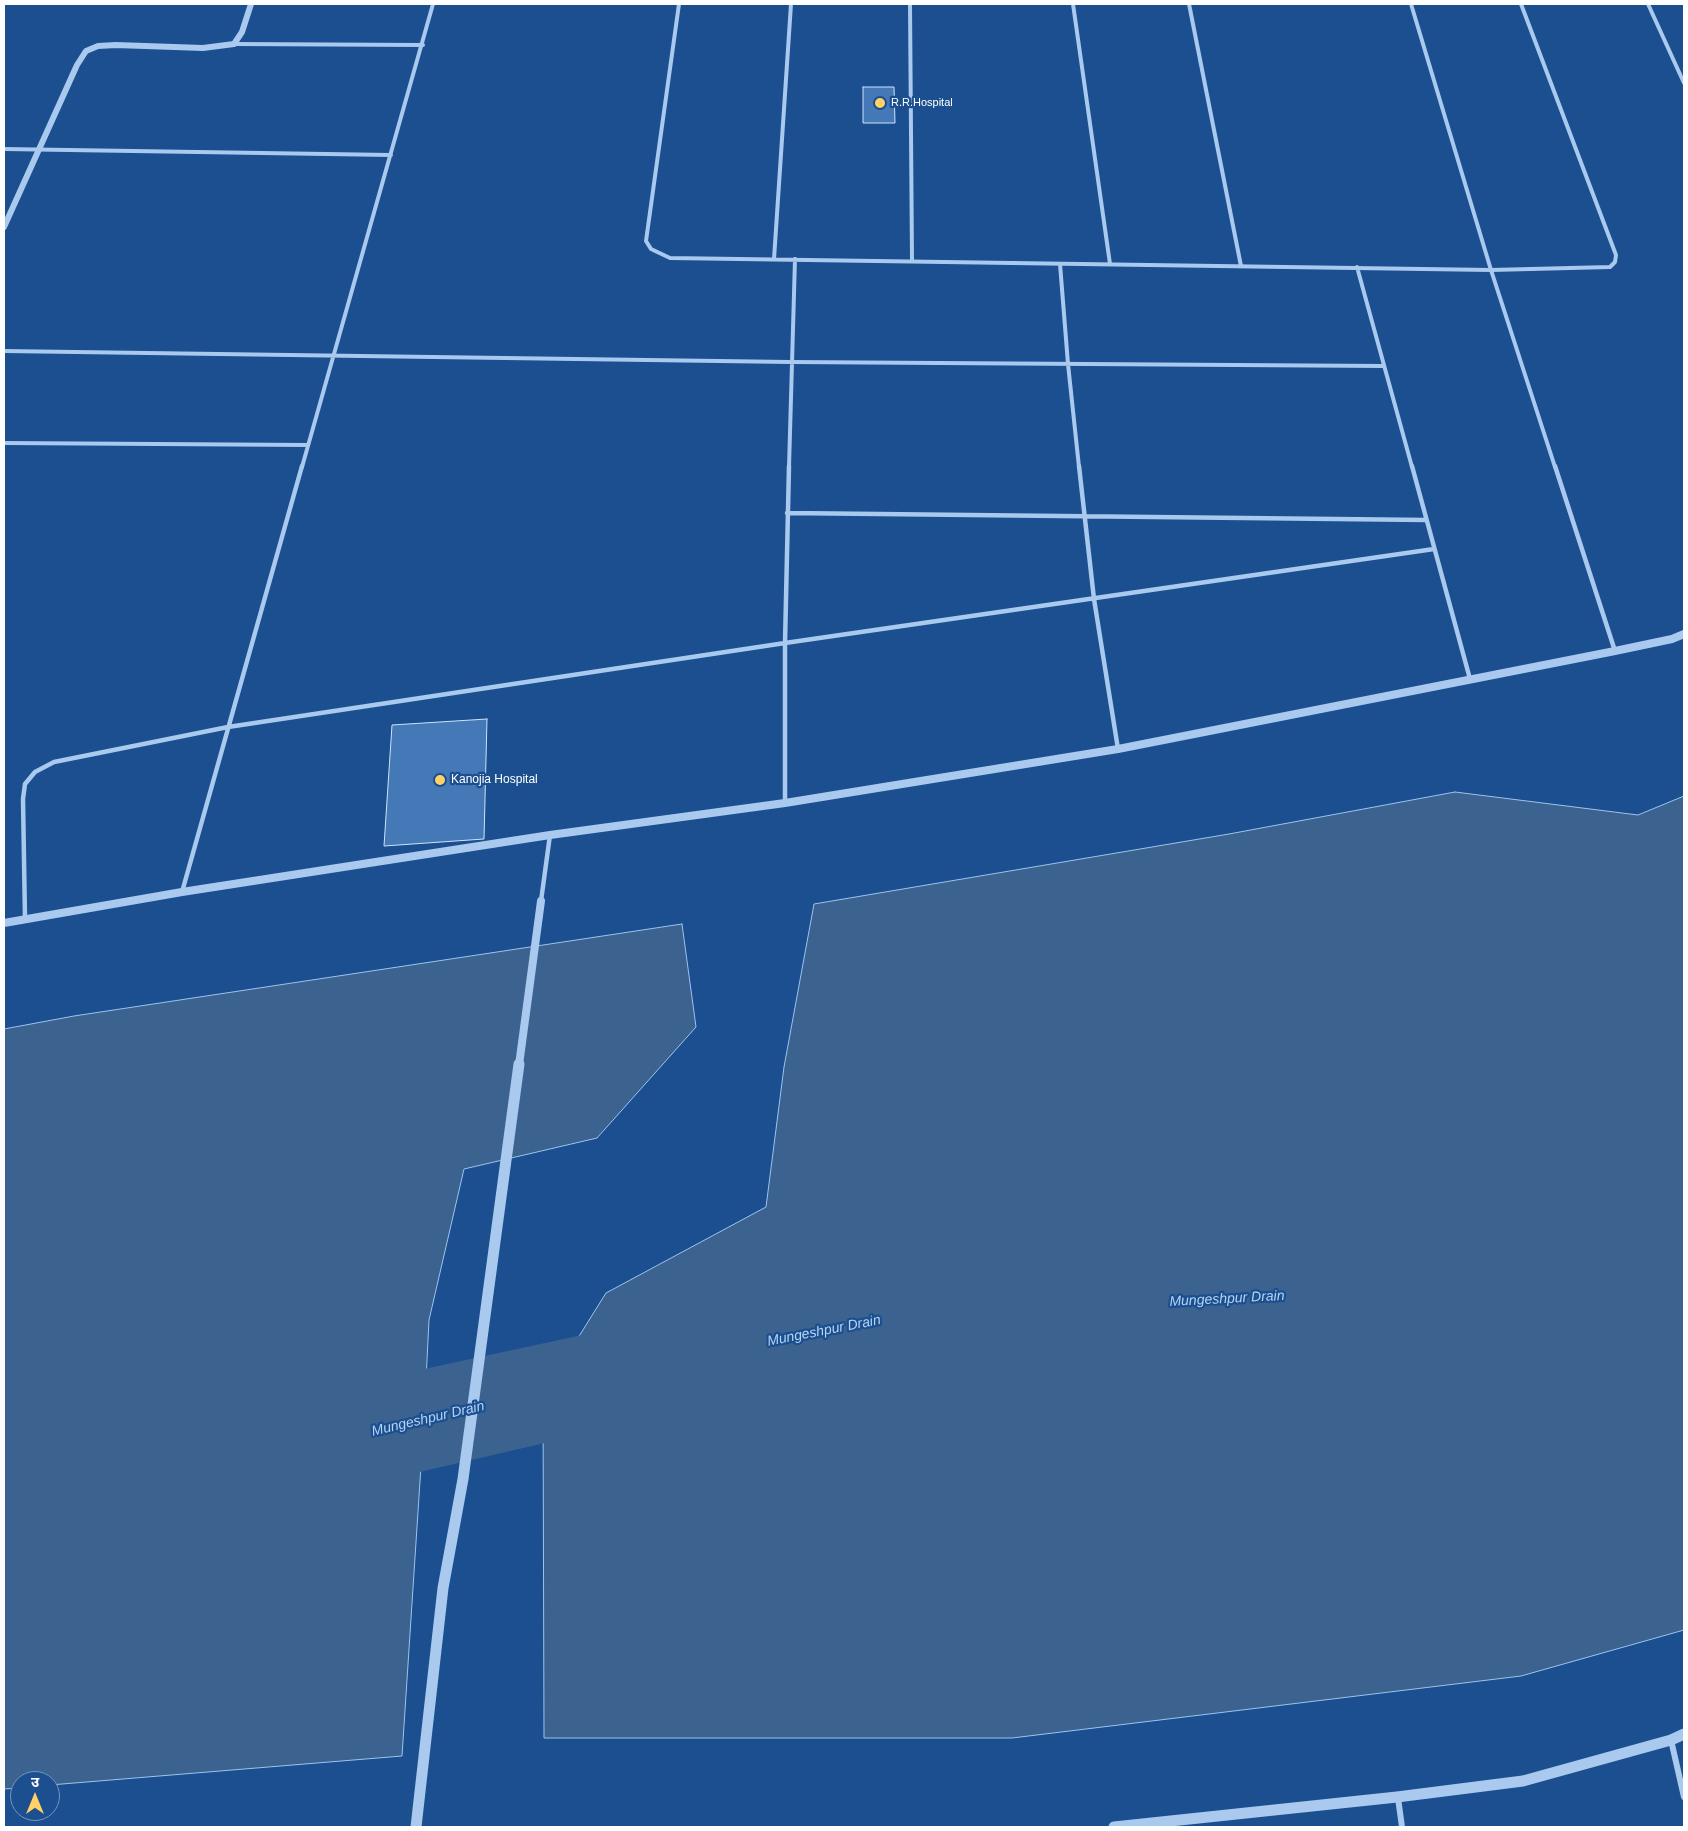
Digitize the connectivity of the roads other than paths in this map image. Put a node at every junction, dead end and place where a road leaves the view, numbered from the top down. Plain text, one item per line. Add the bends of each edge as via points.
1 (251, 4) edge
2 (433, 4) edge
3 (678, 4) edge
4 (791, 4) edge
5 (910, 4) edge
6 (1073, 4) edge
7 (1189, 4) edge
8 (1411, 4) edge
9 (1521, 4) edge
10 (1648, 4) edge
11 (234, 44) junction
12 (422, 45) junction
13 (1684, 83) edge
14 (4, 149) edge
15 (39, 149) junction
16 (391, 155) junction
17 (4, 227) edge
18 (774, 259) junction
19 (795, 259) junction
20 (912, 261) junction
21 (1060, 264) junction
22 (1110, 264) junction
23 (1241, 266) junction
24 (1357, 267) junction
25 (1491, 270) junction
26 (4, 351) edge
27 (334, 355) junction
28 (790, 362) junction
29 (1068, 364) junction
30 (1384, 366) junction
31 (4, 443) edge
32 (308, 445) junction
33 (788, 513) junction
34 (1085, 516) junction
35 (1426, 520) junction
36 (1434, 549) junction
37 (1094, 599) junction
38 (1684, 634) edge
39 (785, 643) junction
40 (1615, 651) junction
41 (1470, 680) junction
42 (228, 727) junction
43 (1118, 749) junction
44 (785, 803) junction
45 (550, 835) junction
46 (182, 892) junction
47 (541, 901) joint
48 (25, 919) junction
49 (4, 923) edge
50 (1684, 1734) edge
51 (1671, 1740) junction
52 (1398, 1797) junction
53 (1684, 1797) edge
54 (417, 1822) edge
55 (1173, 1824) edge
56 (1114, 1827) edge
57 (1402, 1827) edge

1 - 11 street via 242,32
2 - 12 street
3 - 18 street via 646,242 651,249 670,258
4 - 18 street
5 - 20 street
6 - 22 street
7 - 23 street
8 - 25 street
9 - 25 street via 1616,262 1610,267 1592,269
10 - 13 street
11 - 12 street
11 - 15 street via 203,48 116,45 98,46 86,51
12 - 16 street
14 - 15 street
15 - 16 street
15 - 17 street
16 - 27 street
18 - 19 street
19 - 20 street
19 - 28 street
20 - 21 street
21 - 22 street
21 - 29 street
22 - 23 street
23 - 24 street
24 - 25 street
24 - 30 street
25 - 40 street
26 - 27 street
27 - 28 street
27 - 32 street
28 - 29 street
28 - 33 street
29 - 30 street
29 - 34 street
30 - 35 street
31 - 32 street
32 - 42 street
33 - 34 street
33 - 39 street
34 - 35 street
34 - 37 street
35 - 36 street
36 - 37 street
36 - 41 street
37 - 39 street
37 - 43 street
38 - 40 street
39 - 42 street
39 - 44 street
40 - 41 street
41 - 43 street
42 - 46 street
42 - 48 street via 54,762 35,772 25,784 23,799
43 - 44 street
44 - 45 street
45 - 46 street
45 - 47 street
46 - 48 street
47 - 54 street via 463,1479 443,1588
48 - 49 street
50 - 51 street
51 - 52 street via 1523,1781
51 - 53 street
52 - 55 street
52 - 57 street
55 - 56 street

